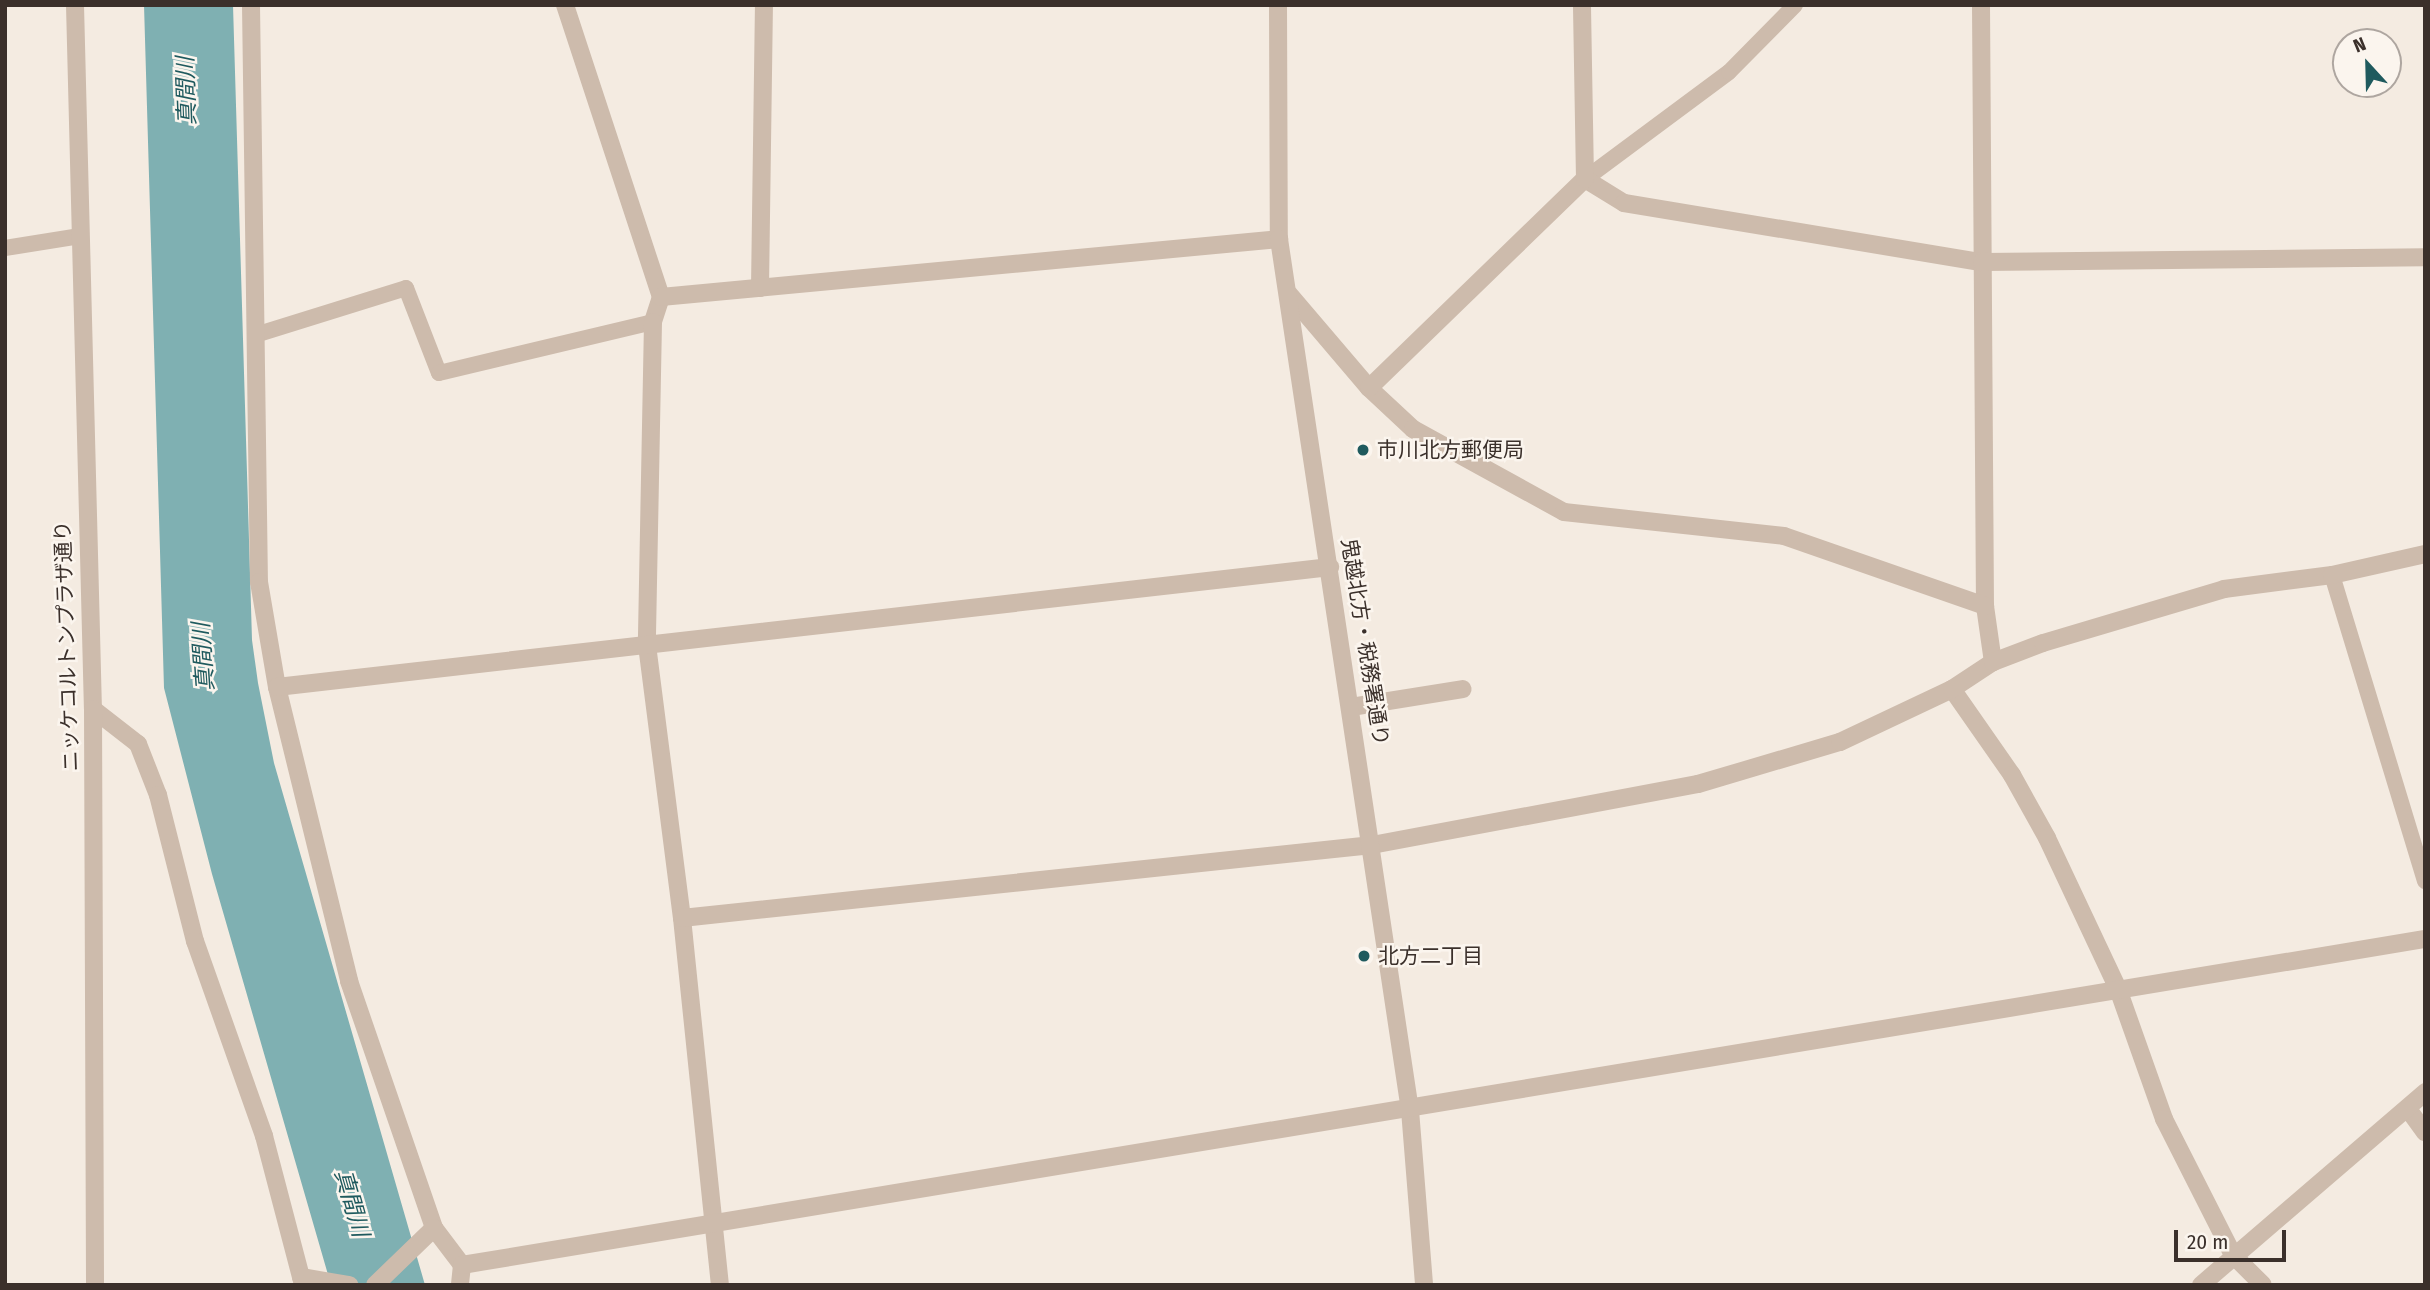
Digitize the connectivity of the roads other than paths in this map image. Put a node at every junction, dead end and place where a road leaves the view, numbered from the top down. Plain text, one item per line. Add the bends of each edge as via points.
1 (75, 5) edge
2 (251, 5) edge
3 (565, 5) edge
4 (765, 5) edge
5 (1278, 5) edge
6 (1582, 5) edge
7 (1795, 5) edge
8 (1981, 5) edge
9 (1585, 179) junction
10 (80, 236) junction
11 (1279, 239) junction
12 (5, 248) edge
13 (2425, 257) edge
14 (1982, 262) junction
15 (760, 288) junction
16 (1289, 294) junction
17 (661, 297) junction
18 (653, 321) junction
19 (255, 335) junction
20 (1369, 388) junction
21 (2425, 554) edge
22 (1330, 567) junction
23 (2332, 575) junction
24 (1985, 606) junction
25 (647, 645) junction
26 (1993, 662) junction
27 (278, 687) junction
28 (1463, 689) dead end
29 (1952, 689) junction
30 (1351, 707) junction
31 (93, 709) junction
32 (1372, 845) junction
33 (2425, 881) edge
34 (682, 918) junction
35 (2425, 939) edge
36 (2118, 989) junction
37 (2425, 1092) edge
38 (2408, 1109) junction
39 (1410, 1110) junction
40 (2425, 1132) edge
41 (713, 1225) junction
42 (434, 1228) junction
43 (2233, 1255) junction
44 (462, 1265) junction
45 (302, 1281) edge
46 (95, 1285) edge
47 (349, 1285) edge
48 (375, 1285) edge
49 (460, 1285) edge
50 (720, 1285) edge
51 (1424, 1285) edge
52 (2202, 1285) edge
53 (2263, 1285) edge

1 - 10 street, ニッケコルトンプラザ通り
2 - 19 street
3 - 17 street
4 - 15 street
5 - 11 street, 鬼越北方・税務署通り
6 - 9 street
7 - 9 lane via 1728,72
8 - 14 street
9 - 14 street via 1624,203
9 - 20 street
10 - 12 lane
10 - 31 street, ニッケコルトンプラザ通り
11 - 15 street
11 - 16 street, 鬼越北方・税務署通り
13 - 14 street
14 - 24 street
15 - 17 street
16 - 20 street
16 - 22 street, 鬼越北方・税務署通り
17 - 18 street
18 - 19 lane via 439,373 405,288
18 - 25 street
19 - 27 street via 258,582
20 - 24 street via 1413,429 1564,512 1784,536
21 - 23 street
22 - 25 street
22 - 30 street, 鬼越北方・税務署通り
23 - 26 street via 2224,589
23 - 33 lane
24 - 26 street
25 - 27 street
25 - 34 street
26 - 29 street
27 - 42 street via 349,981
28 - 30 street
29 - 32 street via 1840,742 1699,784
29 - 36 street via 2018,785 2075,893
30 - 32 street, 鬼越北方・税務署通り
31 - 45 street via 138,744 158,795 195,942 264,1136
31 - 46 street, ニッケコルトンプラザ通り
32 - 34 street
32 - 39 street, 鬼越北方・税務署通り
34 - 41 street
35 - 36 street
36 - 39 street
36 - 43 street via 2164,1119
37 - 38 street
38 - 40 street
38 - 43 street
39 - 41 street
39 - 51 street, 鬼越北方・税務署通り
41 - 44 street
41 - 50 street
42 - 44 street
42 - 48 street
43 - 52 street
43 - 53 street
44 - 49 street
45 - 47 street

